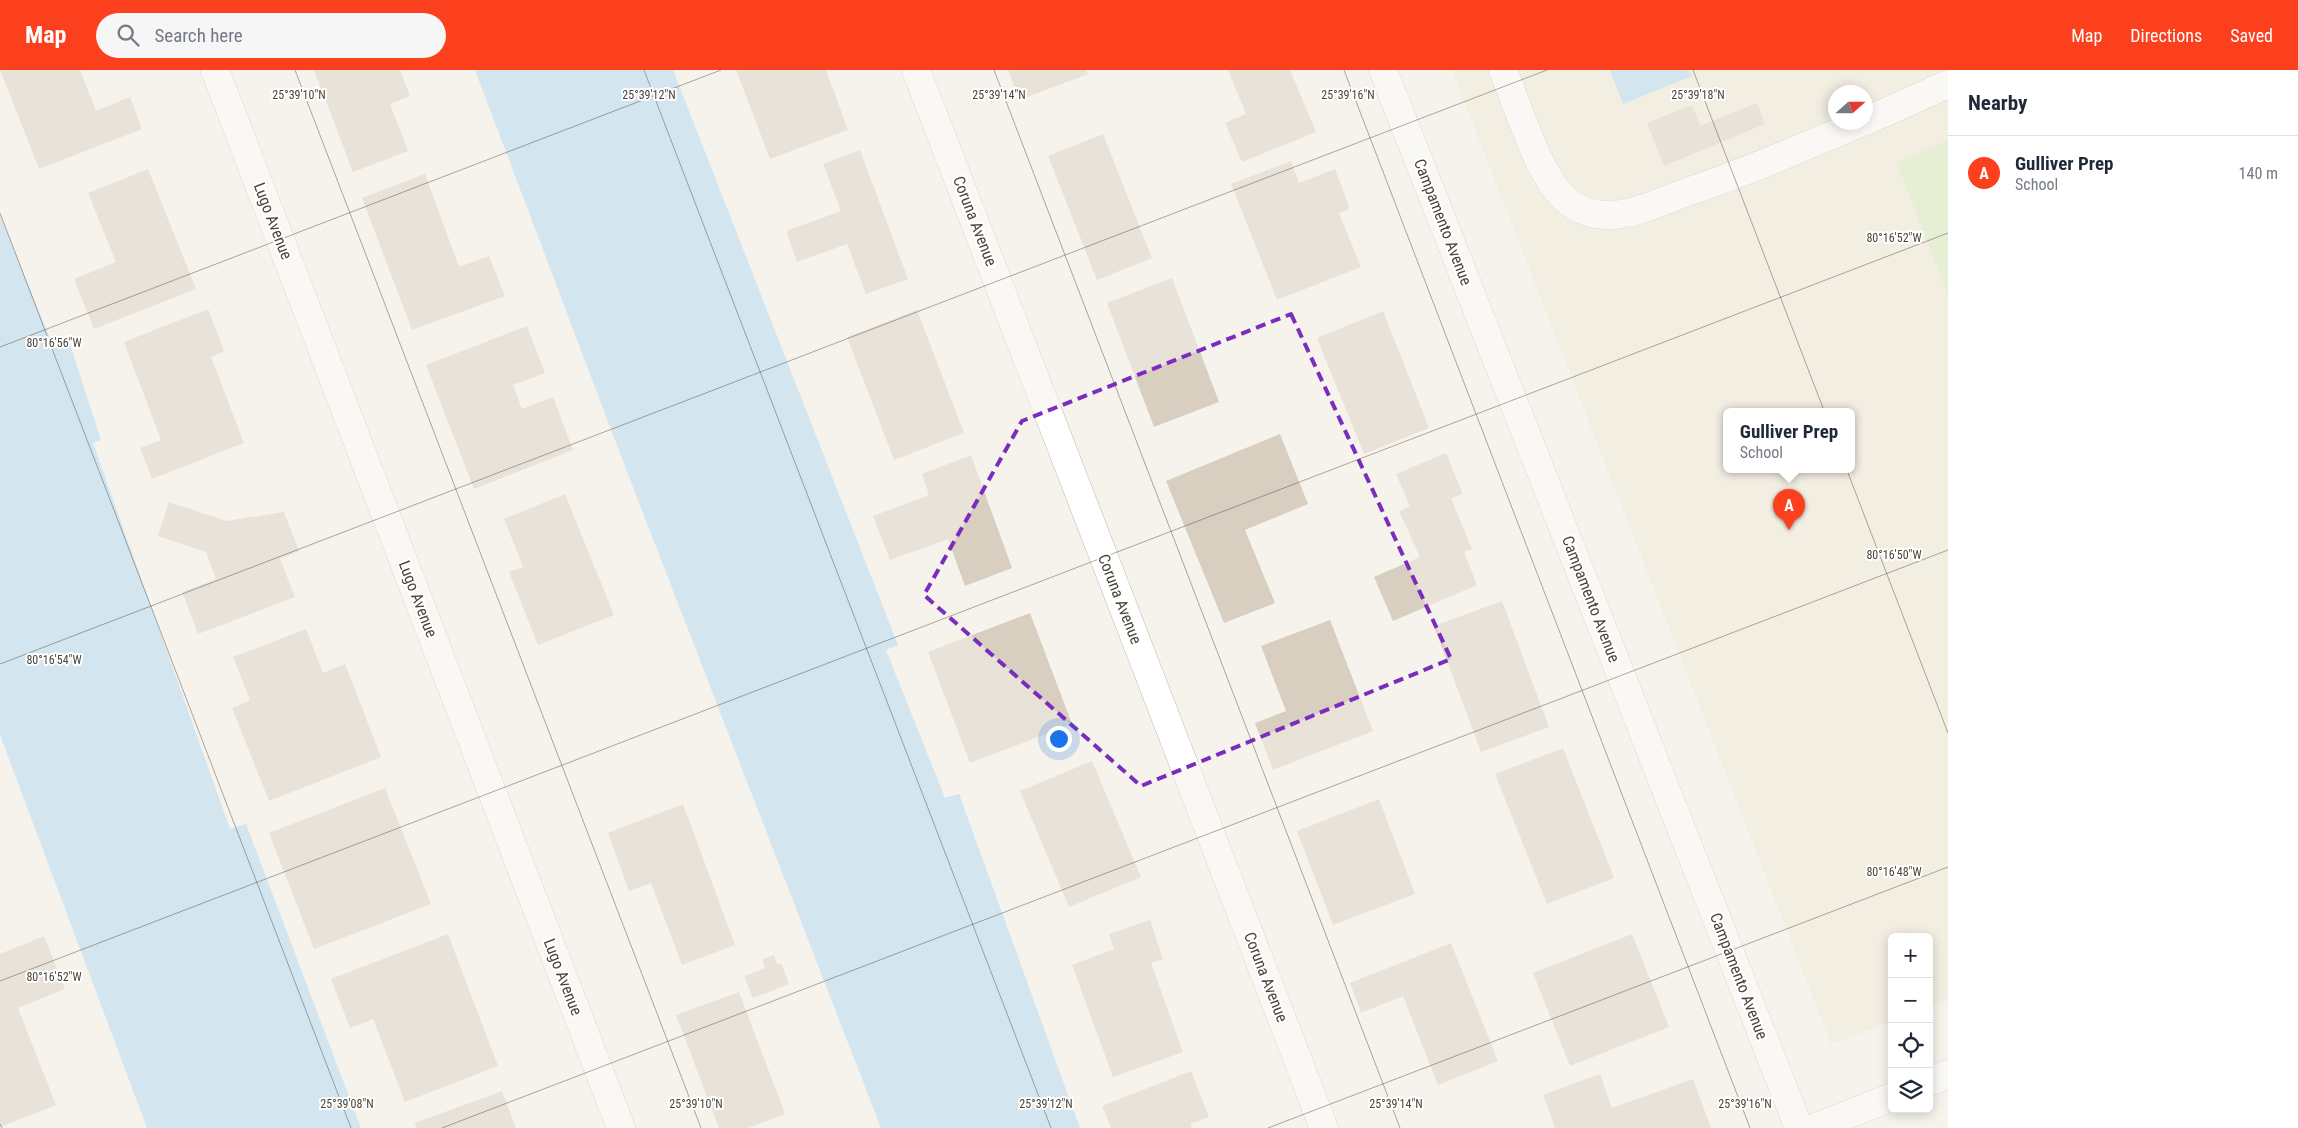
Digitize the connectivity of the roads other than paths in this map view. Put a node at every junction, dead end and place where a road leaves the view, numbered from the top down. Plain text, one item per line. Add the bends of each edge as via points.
1 (216, 70) edge
2 (916, 70) edge
3 (1384, 70) edge
4 (1503, 70) edge
5 (1948, 84) edge
6 (1873, 118) edge
7 (1845, 130) edge
8 (1948, 1074) edge
9 (1933, 1080) edge
10 (1888, 1099) edge
11 (621, 1128) edge
12 (1324, 1128) edge
13 (1799, 1128) edge
14 (1814, 1128) edge

1 - 11 street, Lugo Avenue
2 - 12 street, Coruna Avenue
3 - 13 street, Campamento Avenue
4 - 7 street via 1539,159 1556,188 1585,212 1614,215 1659,202
5 - 6 street
8 - 9 street
10 - 14 street

